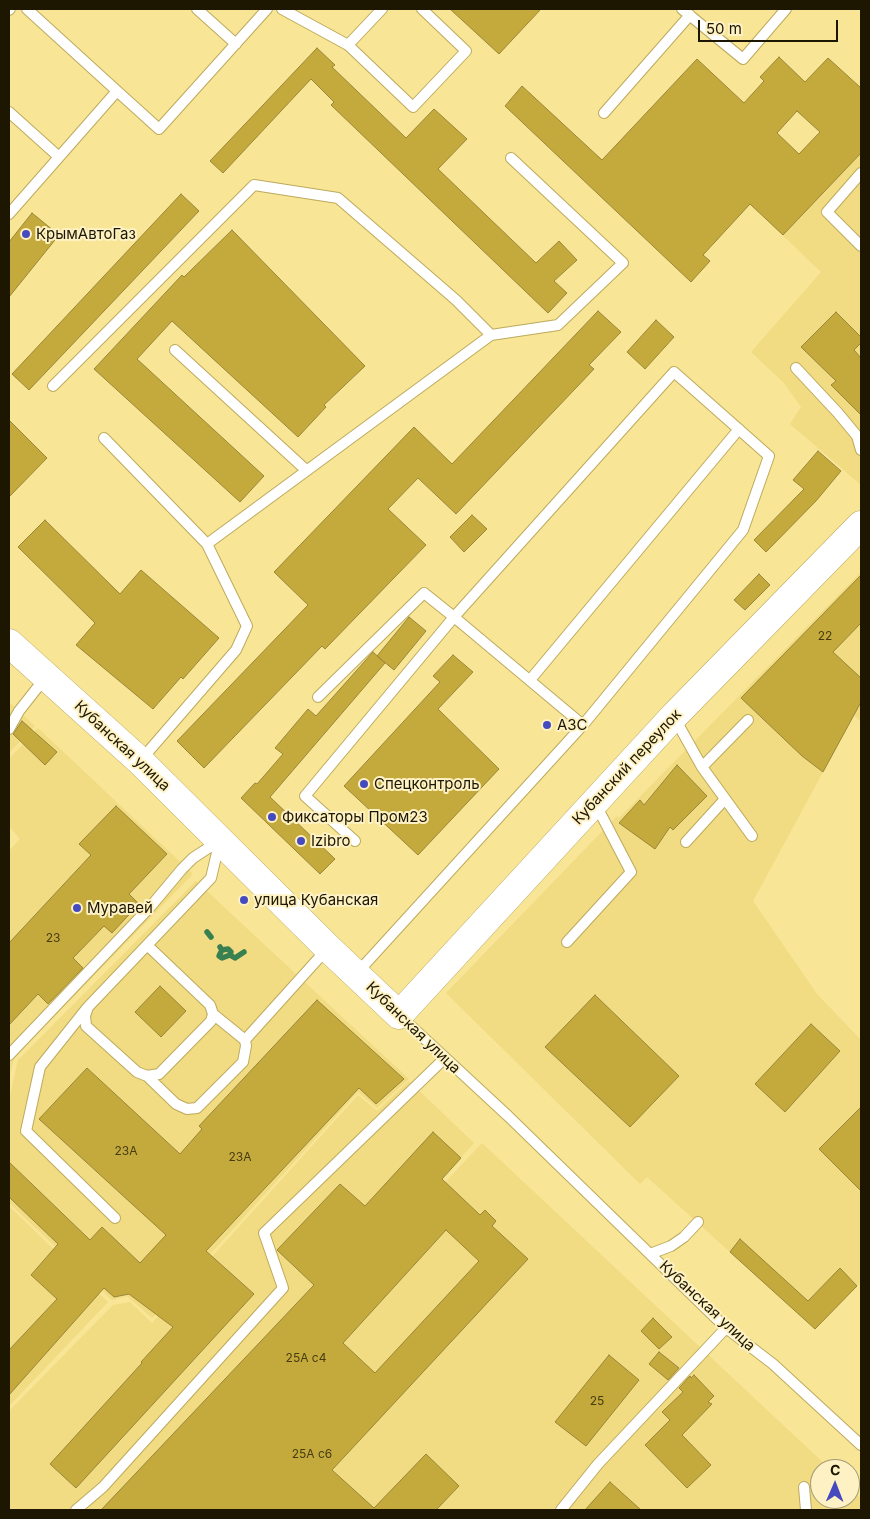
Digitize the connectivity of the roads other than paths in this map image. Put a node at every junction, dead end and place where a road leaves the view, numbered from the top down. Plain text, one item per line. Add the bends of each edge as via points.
1 (28, 9) edge
2 (197, 9) edge
3 (267, 9) edge
4 (282, 9) edge
5 (382, 9) edge
6 (422, 9) edge
7 (786, 9) edge
8 (686, 12) edge
9 (236, 44) junction
10 (348, 45) junction
11 (117, 90) junction
12 (9, 112) edge
13 (604, 113) dead end
14 (58, 157) junction
15 (511, 158) dead end
16 (861, 173) edge
17 (9, 214) edge
18 (861, 246) edge
19 (491, 335) junction
20 (175, 350) dead end
21 (796, 368) dead end
22 (53, 386) dead end
23 (739, 429) junction
24 (104, 438) dead end
25 (861, 450) edge
26 (306, 470) junction
27 (861, 525) edge
28 (207, 544) junction
29 (454, 617) junction
30 (9, 643) edge
31 (46, 677) junction
32 (530, 680) junction
33 (318, 697) dead end
34 (674, 716) junction
35 (748, 720) dead end
36 (583, 725) junction
37 (9, 730) edge
38 (140, 761) junction
39 (702, 767) junction
40 (725, 799) junction
41 (595, 802) junction
42 (752, 836) dead end
43 (220, 841) junction
44 (355, 841) dead end
45 (686, 842) dead end
46 (567, 942) dead end
47 (147, 945) junction
48 (328, 948) junction
49 (356, 973) junction
50 (88, 1007) junction
51 (213, 1014) junction
52 (399, 1015) junction
53 (244, 1040) junction
54 (9, 1055) edge
55 (445, 1058) junction
56 (146, 1076) junction
57 (115, 1218) dead end
58 (698, 1222) dead end
59 (650, 1254) junction
60 (726, 1328) junction
61 (861, 1446) edge
62 (804, 1487) dead end
63 (76, 1510) edge
64 (560, 1510) edge
65 (806, 1510) edge

1 - 11 lane
2 - 9 lane
3 - 9 lane
4 - 10 lane
5 - 10 lane
6 - 10 lane via 466,51 413,107
7 - 8 lane via 743,59
8 - 13 lane
9 - 11 lane via 159,129
11 - 14 lane
12 - 14 lane
14 - 17 lane
15 - 19 lane via 623,263 558,325
16 - 18 lane via 827,212
19 - 22 lane via 456,300 338,198 254,185
19 - 26 lane
20 - 26 lane
21 - 25 lane via 857,436
23 - 29 lane via 674,372
23 - 32 lane
23 - 36 lane via 769,456 744,530
24 - 28 lane
26 - 28 lane
27 - 34 main road, Кубанский переулок
28 - 38 lane via 247,626 236,650
29 - 32 lane
29 - 33 lane via 424,593
29 - 44 lane via 305,796
30 - 31 main road, Кубанская улица
31 - 37 lane via 19,711
31 - 38 main road, Кубанская улица
32 - 36 lane
34 - 39 lane
34 - 41 main road, Кубанский переулок
35 - 39 lane
36 - 49 lane
38 - 43 main road, Кубанская улица
39 - 40 lane
40 - 42 lane
40 - 45 lane
41 - 46 lane via 631,872
41 - 52 main road, Кубанский переулок
43 - 47 lane via 211,878
43 - 48 main road, Кубанская улица
43 - 54 lane via 188,863
47 - 50 lane
47 - 51 lane via 210,1004
48 - 49 main road, Кубанская улица
48 - 53 lane
49 - 52 main road, Кубанская улица
50 - 56 lane via 86,1026 137,1072
50 - 57 lane via 40,1067 26,1131
51 - 53 lane
51 - 56 lane via 211,1021 158,1074
52 - 55 lane, Кубанская улица
53 - 56 lane via 243,1062 197,1108 187,1109 176,1104
55 - 59 lane, Кубанская улица
55 - 63 lane via 264,1233 283,1288 103,1487
58 - 59 lane via 671,1246
59 - 60 lane, Кубанская улица
60 - 61 lane, Кубанская улица via 772,1364
60 - 64 lane via 598,1464
62 - 65 lane

